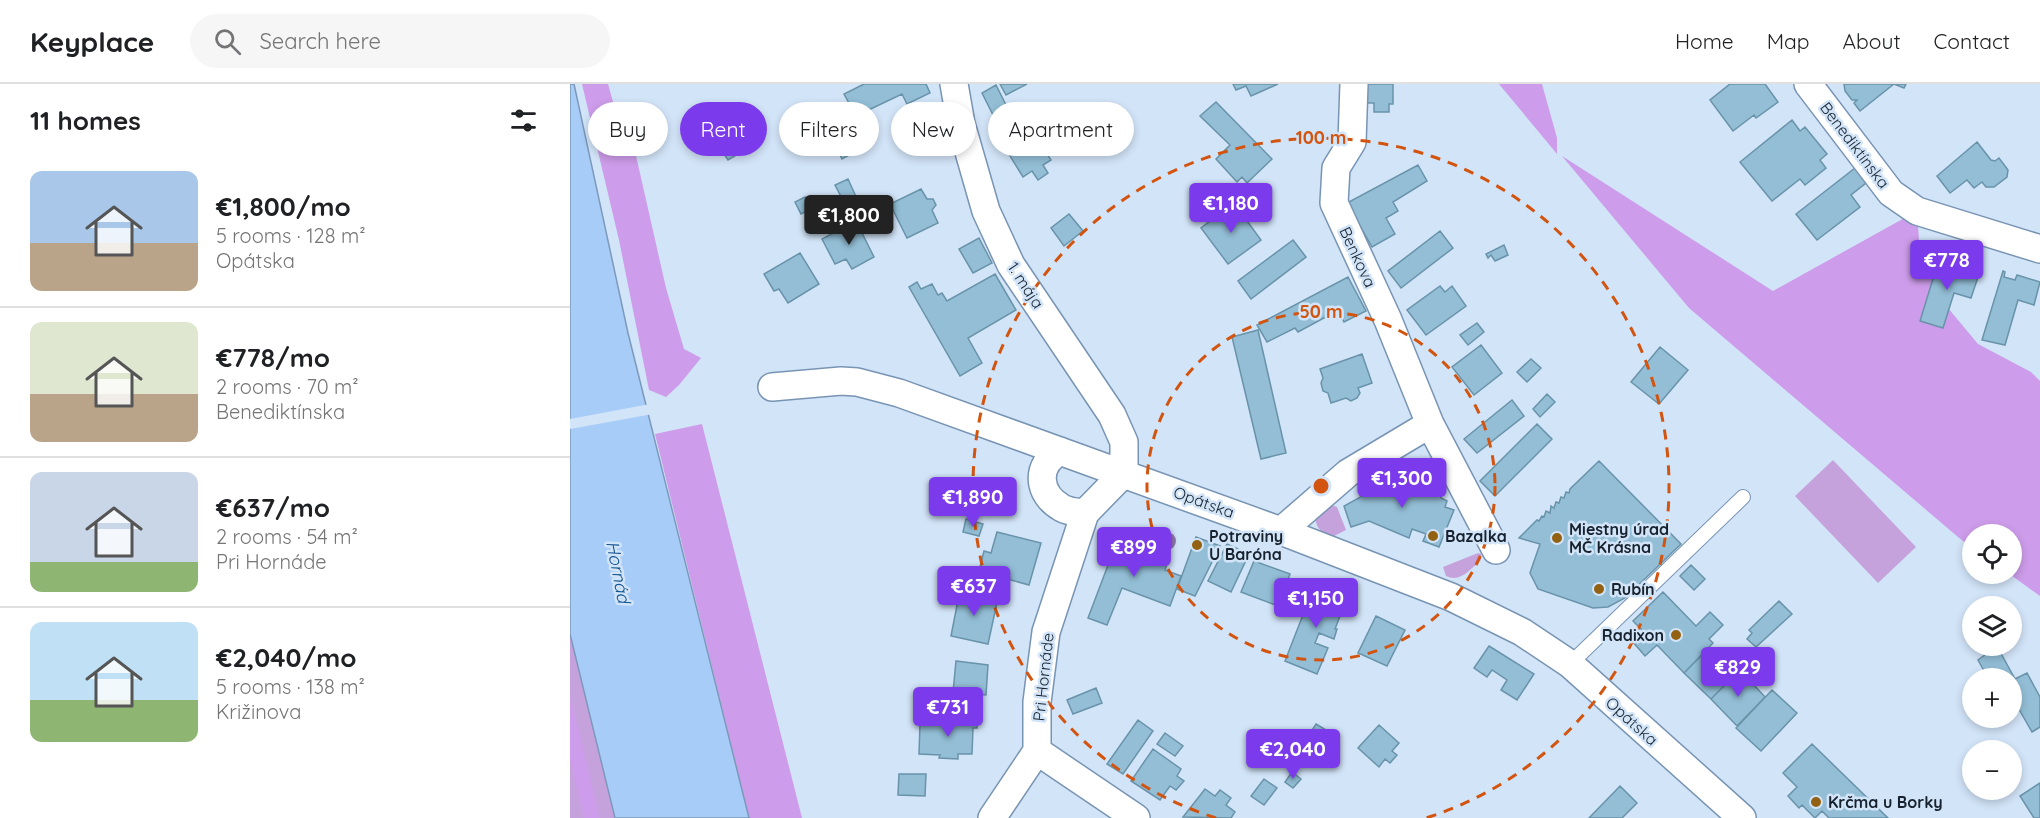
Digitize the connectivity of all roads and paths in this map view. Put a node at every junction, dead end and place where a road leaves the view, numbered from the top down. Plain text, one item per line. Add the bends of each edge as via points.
1 (954, 84) edge
2 (1354, 84) edge
3 (1808, 84) edge
4 (2040, 249) edge
5 (772, 387) dead end
6 (1430, 424) junction
7 (1060, 451) junction
8 (1124, 473) junction
9 (1743, 498) dead end
10 (1085, 513) junction
11 (1281, 531) junction
12 (1496, 550) dead end
13 (1570, 664) junction
14 (1037, 751) junction
15 (992, 818) edge
16 (1136, 818) edge
17 (1742, 818) edge

1 - 8 street, 1. mája via 986,211 1011,265 1112,415 1124,442
2 - 6 street, Benkova via 1352,142 1336,168 1334,203
3 - 4 street, Benediktínska via 1891,193 1917,211
5 - 7 street, Opátska via 822,381 857,382 899,393
6 - 11 street via 1348,473
6 - 12 street, Benkova
7 - 8 street, Opátska
7 - 10 street via 1046,463 1043,485 1063,509
8 - 10 street, Pri Hornáde
8 - 11 street, Opátska
9 - 13 lane
10 - 14 street, Pri Hornáde via 1046,632 1037,702
11 - 13 street, Opátska via 1451,597 1522,632
13 - 17 street, Opátska
14 - 15 street
14 - 16 street

